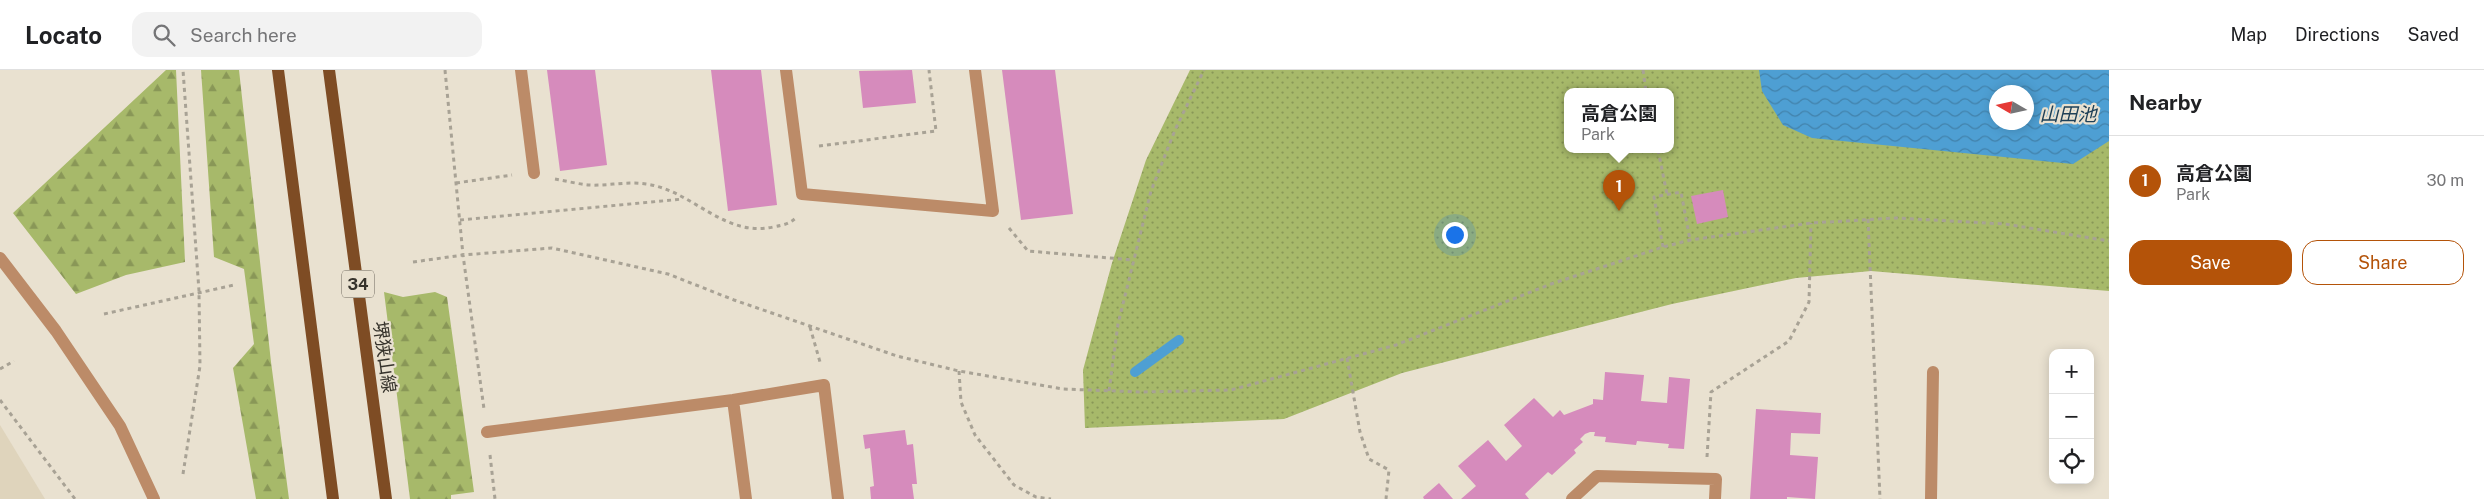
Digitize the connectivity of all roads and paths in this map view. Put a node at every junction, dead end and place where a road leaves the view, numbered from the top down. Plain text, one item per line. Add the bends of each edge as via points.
1 (183, 70) edge
2 (278, 70) edge
3 (329, 70) edge
4 (445, 70) edge
5 (521, 70) edge
6 (786, 70) edge
7 (929, 70) edge
8 (975, 70) edge
9 (1204, 70) edge
10 (1643, 70) edge
11 (1645, 88) edge
12 (796, 150) junction
13 (1659, 153) edge
14 (534, 173) junction
15 (456, 183) junction
16 (802, 194) junction
17 (1667, 194) junction
18 (685, 199) junction
19 (993, 210) junction
20 (1868, 219) junction
21 (460, 220) junction
22 (1811, 223) junction
23 (1690, 240) junction
24 (2109, 241) edge
25 (1663, 247) junction
26 (464, 255) junction
27 (0, 258) edge
28 (1133, 260) junction
29 (413, 262) dead end
30 (234, 285) dead end
31 (199, 291) junction
32 (104, 314) dead end
33 (810, 326) junction
34 (1347, 358) junction
35 (14, 361) dead end
36 (0, 369) edge
37 (959, 371) junction
38 (1933, 372) dead end
39 (824, 385) junction
40 (1109, 391) junction
41 (0, 400) edge
42 (733, 400) junction
43 (487, 432) junction
44 (183, 474) dead end
45 (1706, 478) junction
46 (1035, 498) edge
47 (75, 499) edge
48 (154, 499) edge
49 (333, 499) edge
50 (386, 499) edge
51 (495, 499) edge
52 (746, 499) edge
53 (838, 499) edge
54 (1051, 499) edge
55 (1386, 499) edge
56 (1572, 499) edge
57 (1715, 499) edge
58 (1880, 499) edge
59 (1931, 499) edge

1 - 31 path
2 - 49 main road
3 - 50 main road, 堺狭山線 / 34
4 - 15 path
5 - 14 street
6 - 12 street
7 - 12 path via 936,131
8 - 19 street
9 - 28 path via 1151,191
10 - 11 path
12 - 16 street
13 - 17 path
14 - 15 path
14 - 18 path via 590,185 647,184
15 - 21 path
16 - 18 path via 796,200 797,216 789,224 764,230 748,229 715,217
16 - 19 street
17 - 23 path via 1681,192
17 - 25 path via 1654,197
18 - 21 path
19 - 28 path via 1028,251
20 - 22 path
20 - 24 path via 2005,224
20 - 58 path
21 - 26 path
22 - 23 path
22 - 45 path via 1809,302 1789,341 1711,392
23 - 25 path
25 - 34 path via 1551,284 1396,345
26 - 29 path
26 - 33 path via 552,248 668,274
26 - 43 path
27 - 48 street via 56,331 120,426
28 - 40 path via 1118,324
30 - 31 path
31 - 32 path
31 - 44 path via 200,366
33 - 37 path via 897,356
33 - 39 path
34 - 40 path via 1231,390
34 - 55 path via 1360,432 1369,459 1389,470
35 - 36 path
37 - 40 path via 1063,389
37 - 46 path via 961,402 975,434 1014,485
38 - 59 street
39 - 42 street
39 - 53 street
41 - 47 path
42 - 43 street
42 - 52 street
43 - 51 path
45 - 56 street via 1597,476
45 - 57 street via 1716,479
46 - 54 path

